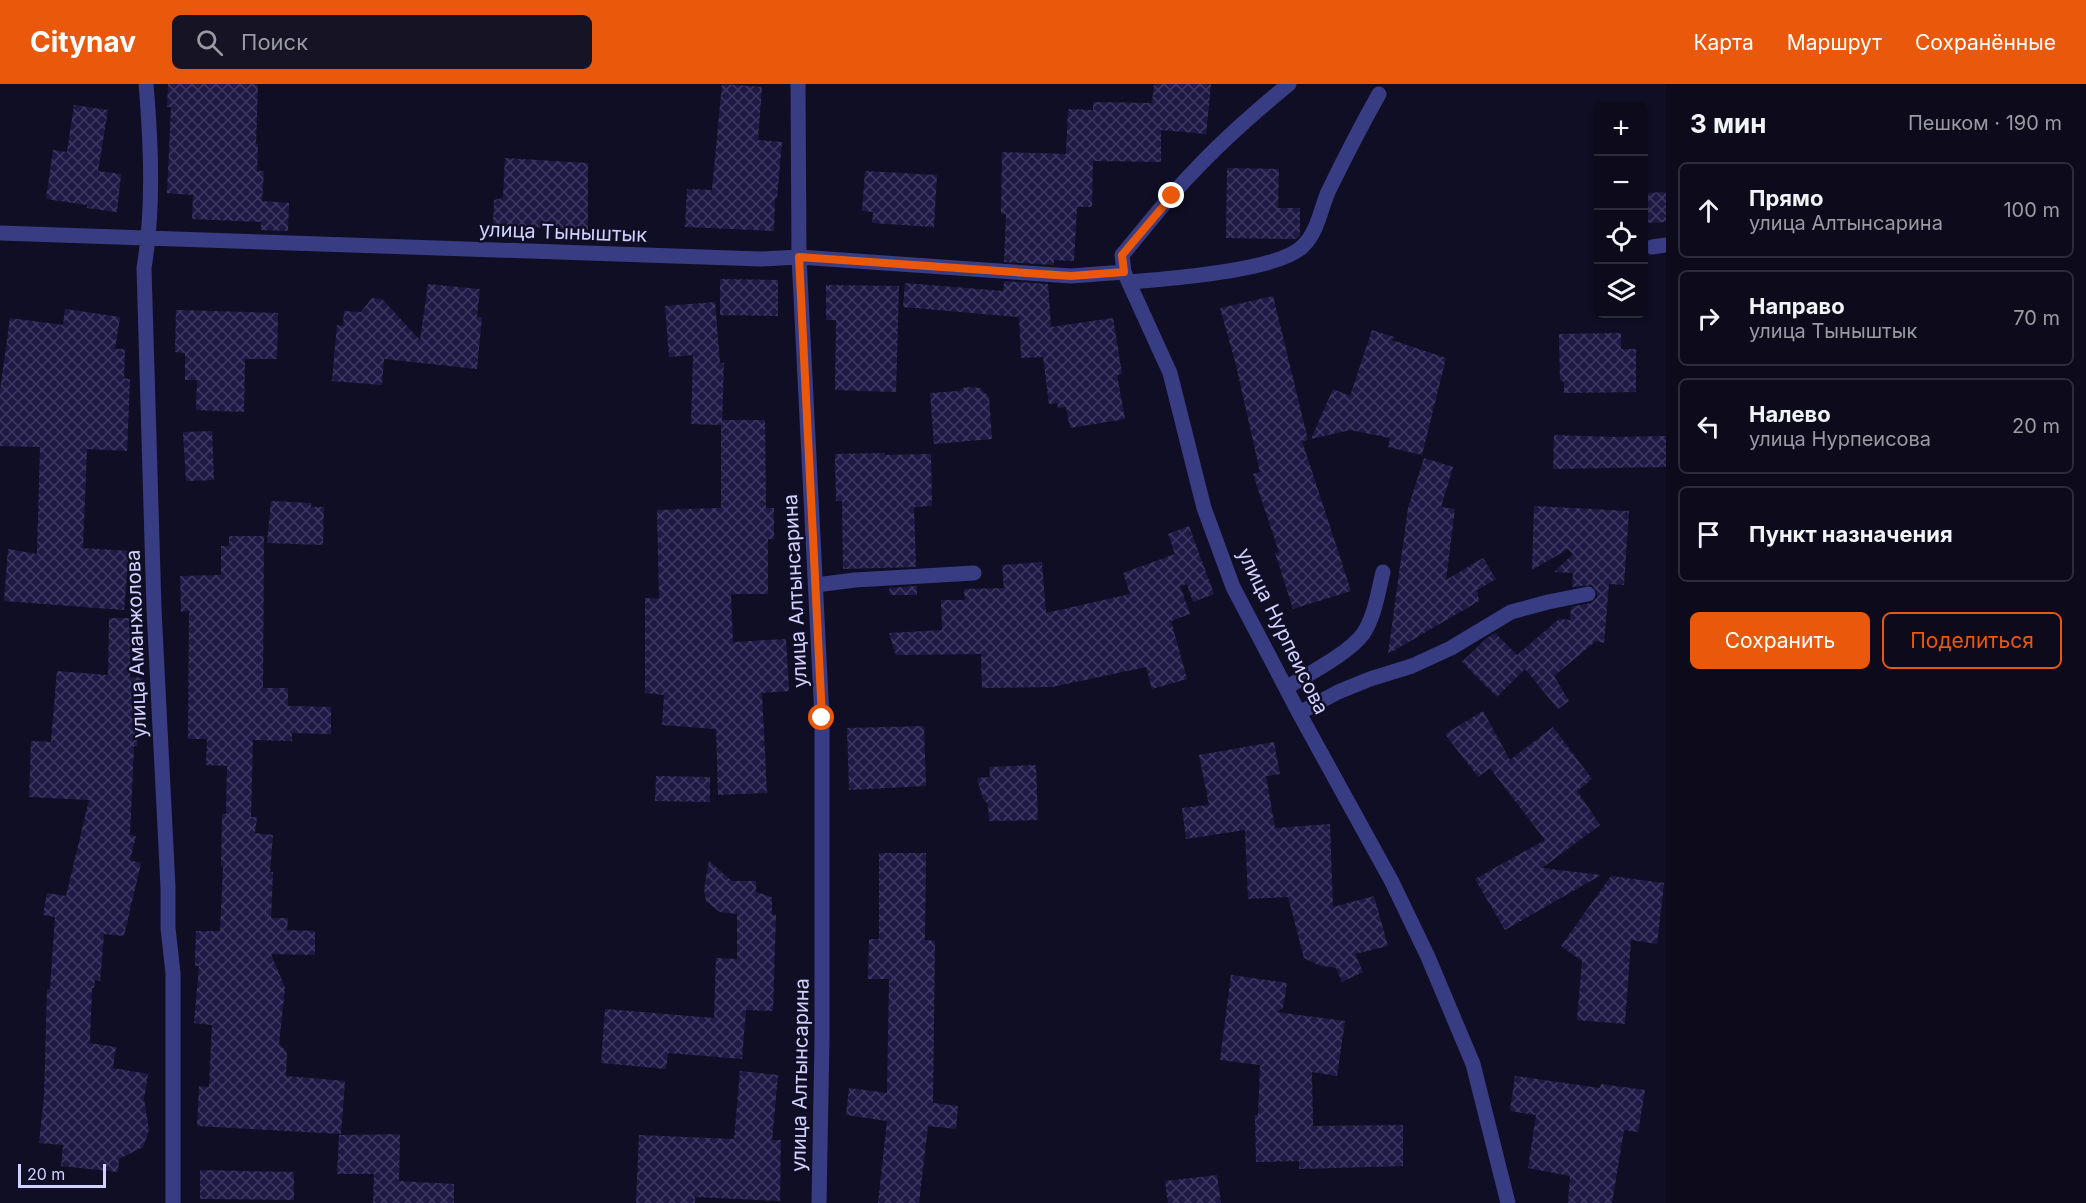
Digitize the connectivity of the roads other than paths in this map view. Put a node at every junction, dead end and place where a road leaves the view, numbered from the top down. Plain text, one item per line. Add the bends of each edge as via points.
1 (146, 84) edge
2 (798, 84) edge
3 (1289, 84) edge
4 (1379, 94) dead end
5 (0, 233) edge
6 (149, 238) junction
7 (799, 257) junction
8 (1126, 277) junction
9 (1383, 572) dead end
10 (974, 573) dead end
11 (816, 585) junction
12 (1588, 594) dead end
13 (1286, 688) junction
14 (1299, 713) junction
15 (172, 1203) edge
16 (819, 1203) edge
17 (1508, 1203) edge

1 - 6 street, улица Аманжолова
2 - 7 street, улица Алтынсарина
3 - 8 street via 1194,171 1122,255
4 - 8 street, улица Тыныштык via 1334,180 1314,234 1302,248 1286,258 1242,268
5 - 6 street, улица Тыныштык
6 - 7 street, улица Тыныштык via 749,259
6 - 15 street, улица Аманжолова via 144,268 151,493 173,973
7 - 8 street, улица Тыныштык
7 - 11 street, улица Алтынсарина
8 - 13 street, улица Нурпеисова via 1170,373 1204,508 1233,586
9 - 13 street via 1373,612 1362,634 1334,658
10 - 11 street
11 - 16 street, улица Алтынсарина via 822,718
12 - 14 street via 1511,612 1451,648 1412,666 1370,678
13 - 14 street, улица Нурпеисова
14 - 17 street, улица Нурпеисова via 1392,882 1428,957 1473,1064

